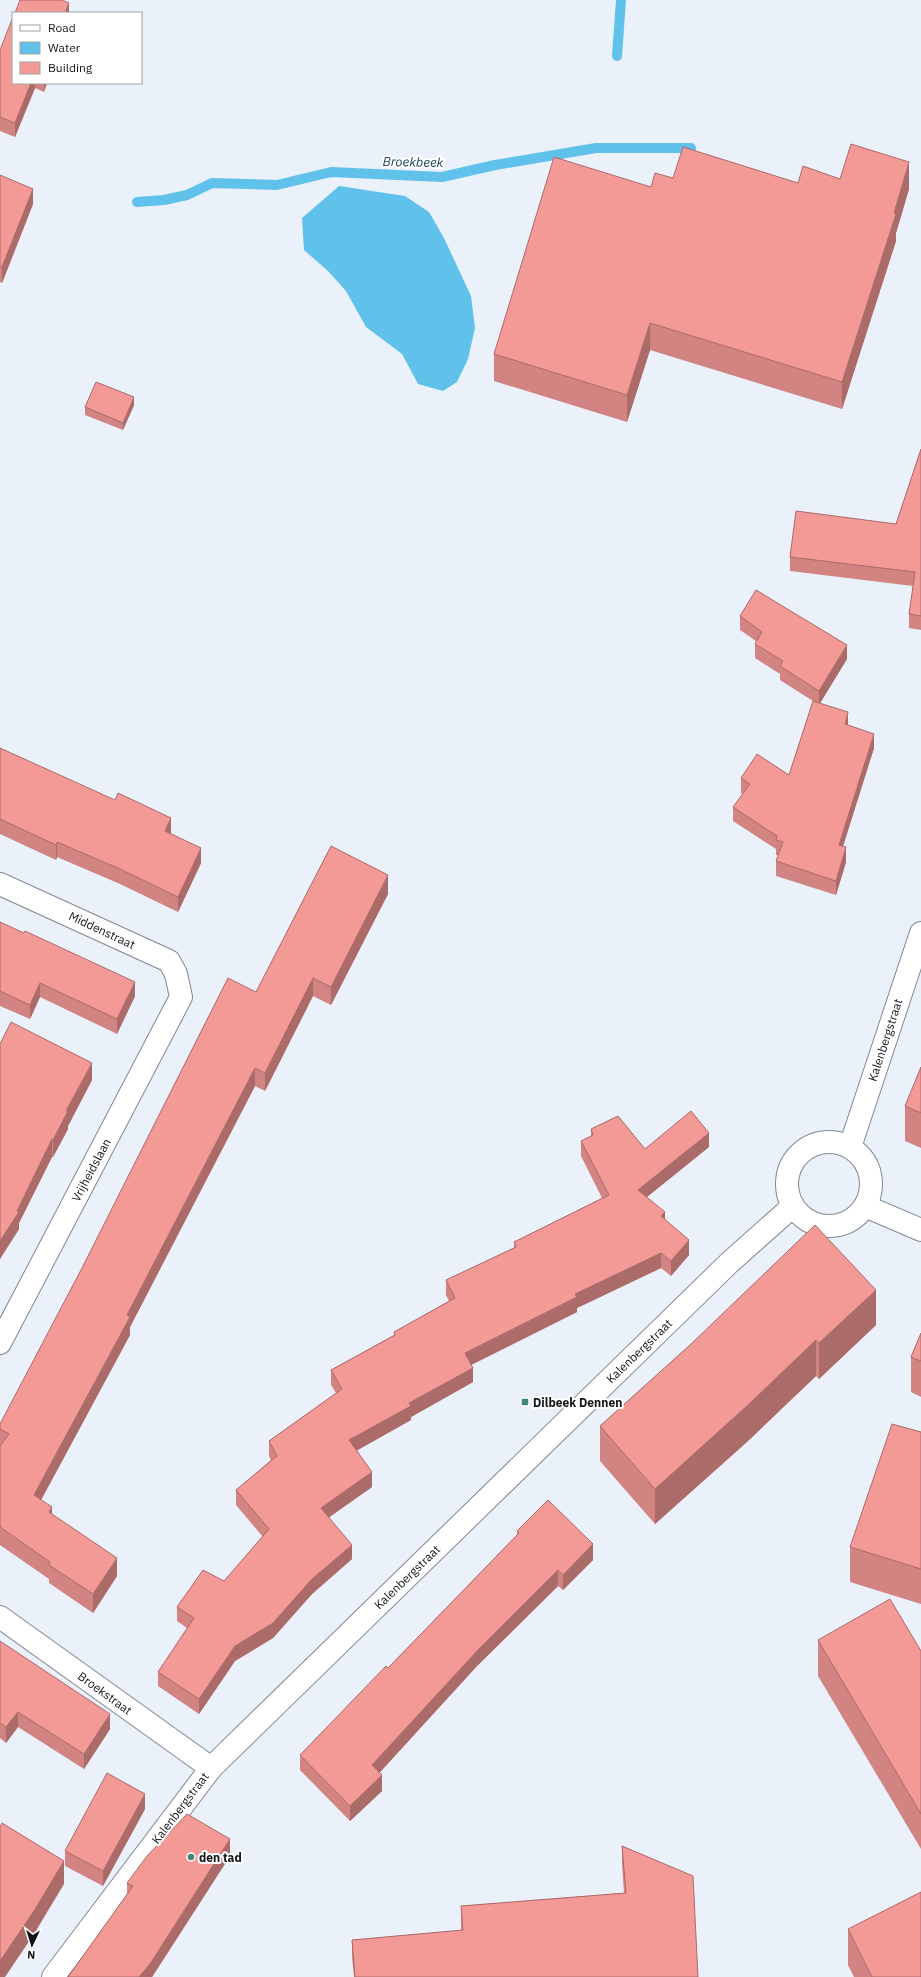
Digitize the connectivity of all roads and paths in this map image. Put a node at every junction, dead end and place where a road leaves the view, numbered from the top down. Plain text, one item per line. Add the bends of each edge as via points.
1 (0, 884) edge
2 (921, 933) edge
3 (181, 997) joint
4 (850, 1147) junction
5 (793, 1206) junction
6 (865, 1206) junction
7 (921, 1230) edge
8 (0, 1343) edge
9 (0, 1617) edge
10 (211, 1768) junction
11 (53, 1977) edge

1 - 3 street, Middenstraat via 169,961 176,974
2 - 4 street, Kalenbergstraat
3 - 8 street, Vrijheidslaan
4 - 5 street via 837,1142 822,1142 809,1146 798,1155 790,1166 787,1180 788,1194
4 - 6 street via 862,1158 870,1173 870,1190
5 - 6 street via 805,1218 820,1225 837,1225 853,1218
5 - 10 street, Kalenbergstraat via 729,1263
6 - 7 street
9 - 10 street, Broekstraat
10 - 11 street, Kalenbergstraat

